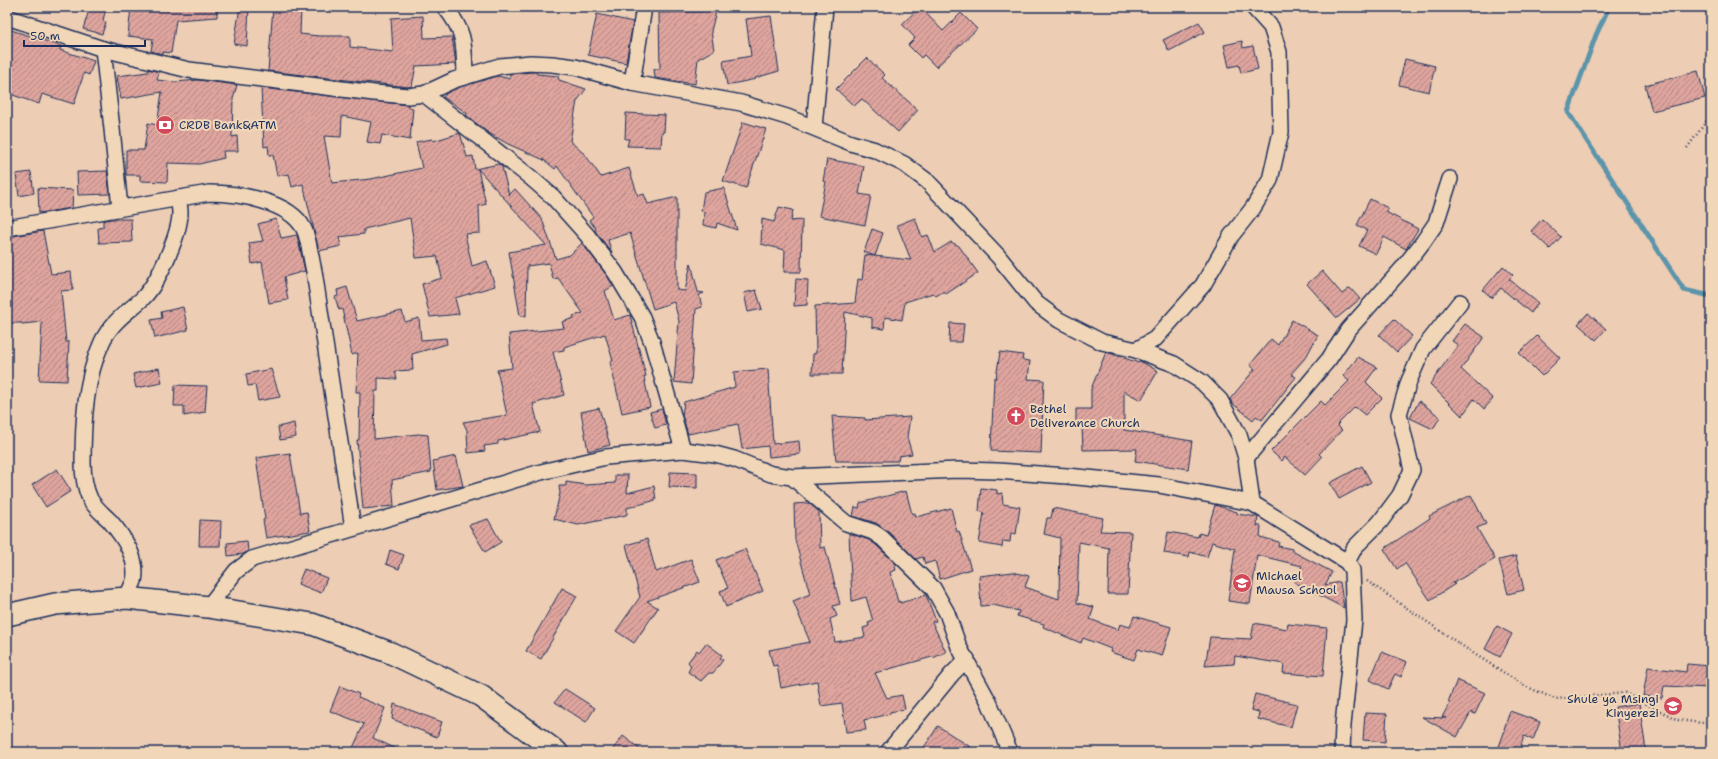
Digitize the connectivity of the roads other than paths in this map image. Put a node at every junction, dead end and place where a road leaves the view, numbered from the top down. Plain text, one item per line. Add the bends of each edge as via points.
1 (445, 7) edge
2 (644, 7) edge
3 (825, 7) edge
4 (1253, 7) edge
5 (7, 17) edge
6 (102, 49) junction
7 (465, 77) junction
8 (632, 83) junction
9 (424, 94) junction
10 (814, 127) junction
11 (1450, 179) dead end
12 (178, 198) junction
13 (120, 208) junction
14 (7, 228) edge
15 (1460, 302) dead end
16 (1136, 350) junction
17 (683, 450) junction
18 (1246, 458) junction
19 (792, 477) junction
20 (1252, 503) junction
21 (353, 528) junction
22 (1349, 566) junction
23 (127, 598) junction
24 (208, 607) junction
25 (7, 615) edge
26 (967, 659) junction
27 (557, 752) edge
28 (888, 752) edge
29 (1010, 752) edge
30 (1342, 752) edge

1 - 7 street via 456,20 462,33
2 - 8 street
3 - 10 street
4 - 16 street via 1271,27 1279,52 1281,132 1270,180 1253,208 1231,236 1203,285 1155,339
5 - 6 street
6 - 9 street via 189,70 374,93 408,96
6 - 13 street
7 - 8 street via 500,66 530,63 575,68
7 - 9 street
8 - 10 street via 741,103
9 - 17 street via 536,182 587,235 615,272 642,317 652,342
10 - 16 street via 904,164 927,181 998,256 1036,303 1059,320 1102,342
11 - 18 street via 1436,223 1423,242 1348,330 1329,359
12 - 13 street via 155,204
12 - 21 street via 209,193 250,197 277,207 294,217 304,229 323,323
12 - 23 street via 180,214 169,254 144,297 116,321 103,341 93,366 89,386 83,464 85,486 96,508 128,544 134,564 134,580
13 - 14 street
15 - 22 street via 1423,349 1398,414 1412,470 1400,495 1380,522 1355,547
16 - 18 street via 1174,364 1202,382 1220,400 1238,435
17 - 19 street via 715,454 771,474
17 - 21 street via 606,457 541,472
18 - 20 street
19 - 20 street via 958,470 997,471 1159,485
19 - 26 street via 846,523 873,532 882,538 933,588
20 - 22 street
21 - 24 street via 252,559 236,571
22 - 30 street via 1354,620
23 - 24 street
23 - 25 street via 55,604
24 - 27 street via 312,624 391,653 482,696
26 - 28 street
26 - 29 street

